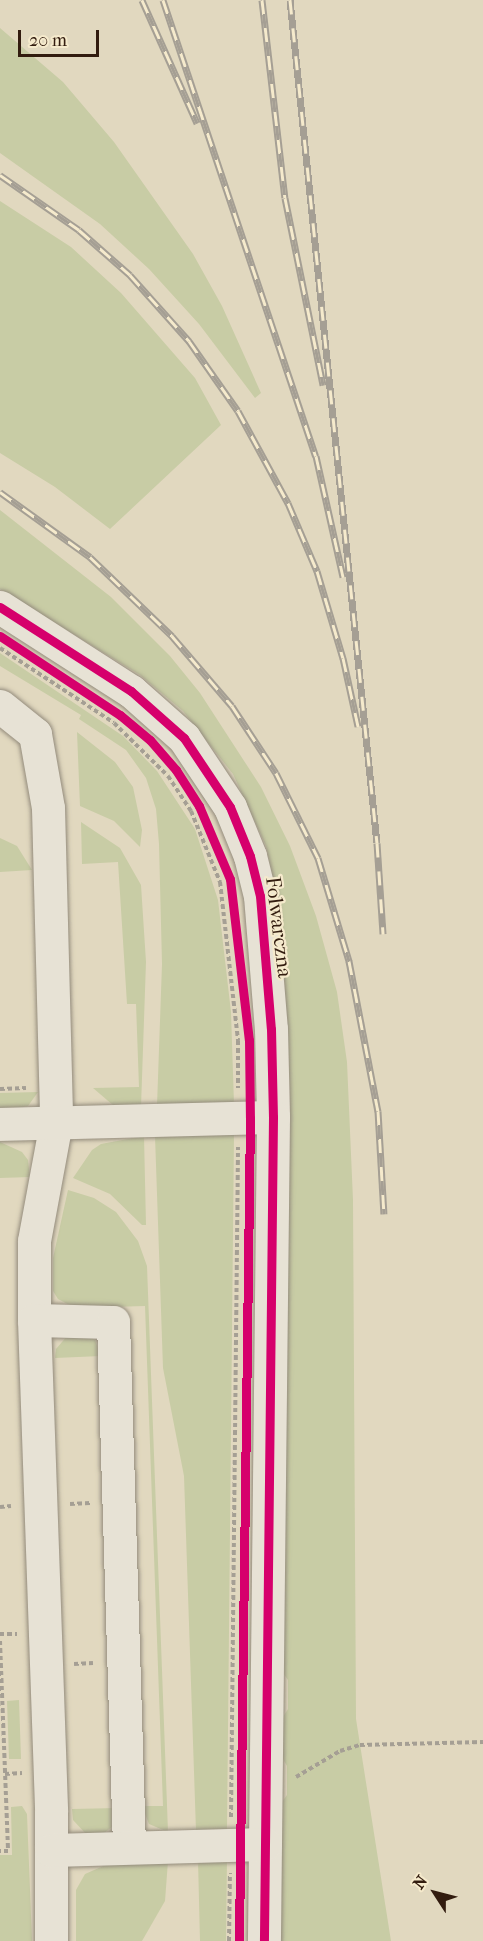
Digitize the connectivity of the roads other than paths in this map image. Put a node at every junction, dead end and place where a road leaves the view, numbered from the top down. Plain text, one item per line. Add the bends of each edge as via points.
1 (0, 607) edge
2 (0, 706) edge
3 (254, 1117) junction
4 (56, 1122) junction
5 (0, 1124) edge
6 (34, 1320) junction
7 (246, 1844) junction
8 (129, 1846) junction
9 (51, 1850) junction
10 (51, 1941) edge
11 (264, 1941) edge

1 - 3 street, Folwarczna via 148,704 201,759 230,807 250,856 260,896 272,1029
2 - 4 street via 35,734 48,808
3 - 4 street
3 - 7 street, Folwarczna via 266,1781
4 - 5 street
4 - 6 street via 34,1241
6 - 8 street via 113,1322
6 - 9 street
7 - 8 street
7 - 11 street, Folwarczna
8 - 9 street
9 - 10 street

